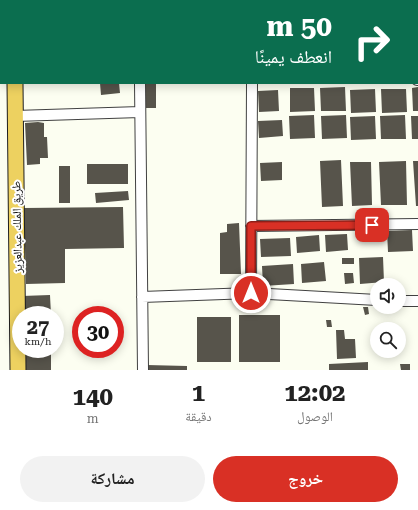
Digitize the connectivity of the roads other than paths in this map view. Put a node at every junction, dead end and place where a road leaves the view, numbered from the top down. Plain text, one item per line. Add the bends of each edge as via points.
1 (15, 84) edge
2 (140, 84) edge
3 (252, 84) edge
4 (140, 112) junction
5 (15, 116) junction
6 (418, 224) edge
7 (251, 226) junction
8 (251, 293) junction
9 (142, 297) junction
10 (370, 300) edge
11 (406, 301) edge
12 (418, 301) edge
13 (18, 370) edge
14 (143, 370) edge

1 - 5 highway, طريق الملك عبدالعزيز
2 - 4 street
3 - 7 street
4 - 5 street
4 - 9 street
5 - 13 highway, طريق الملك عبدالعزيز
6 - 7 street
7 - 8 street
8 - 9 street
8 - 10 street
9 - 14 street
11 - 12 street

